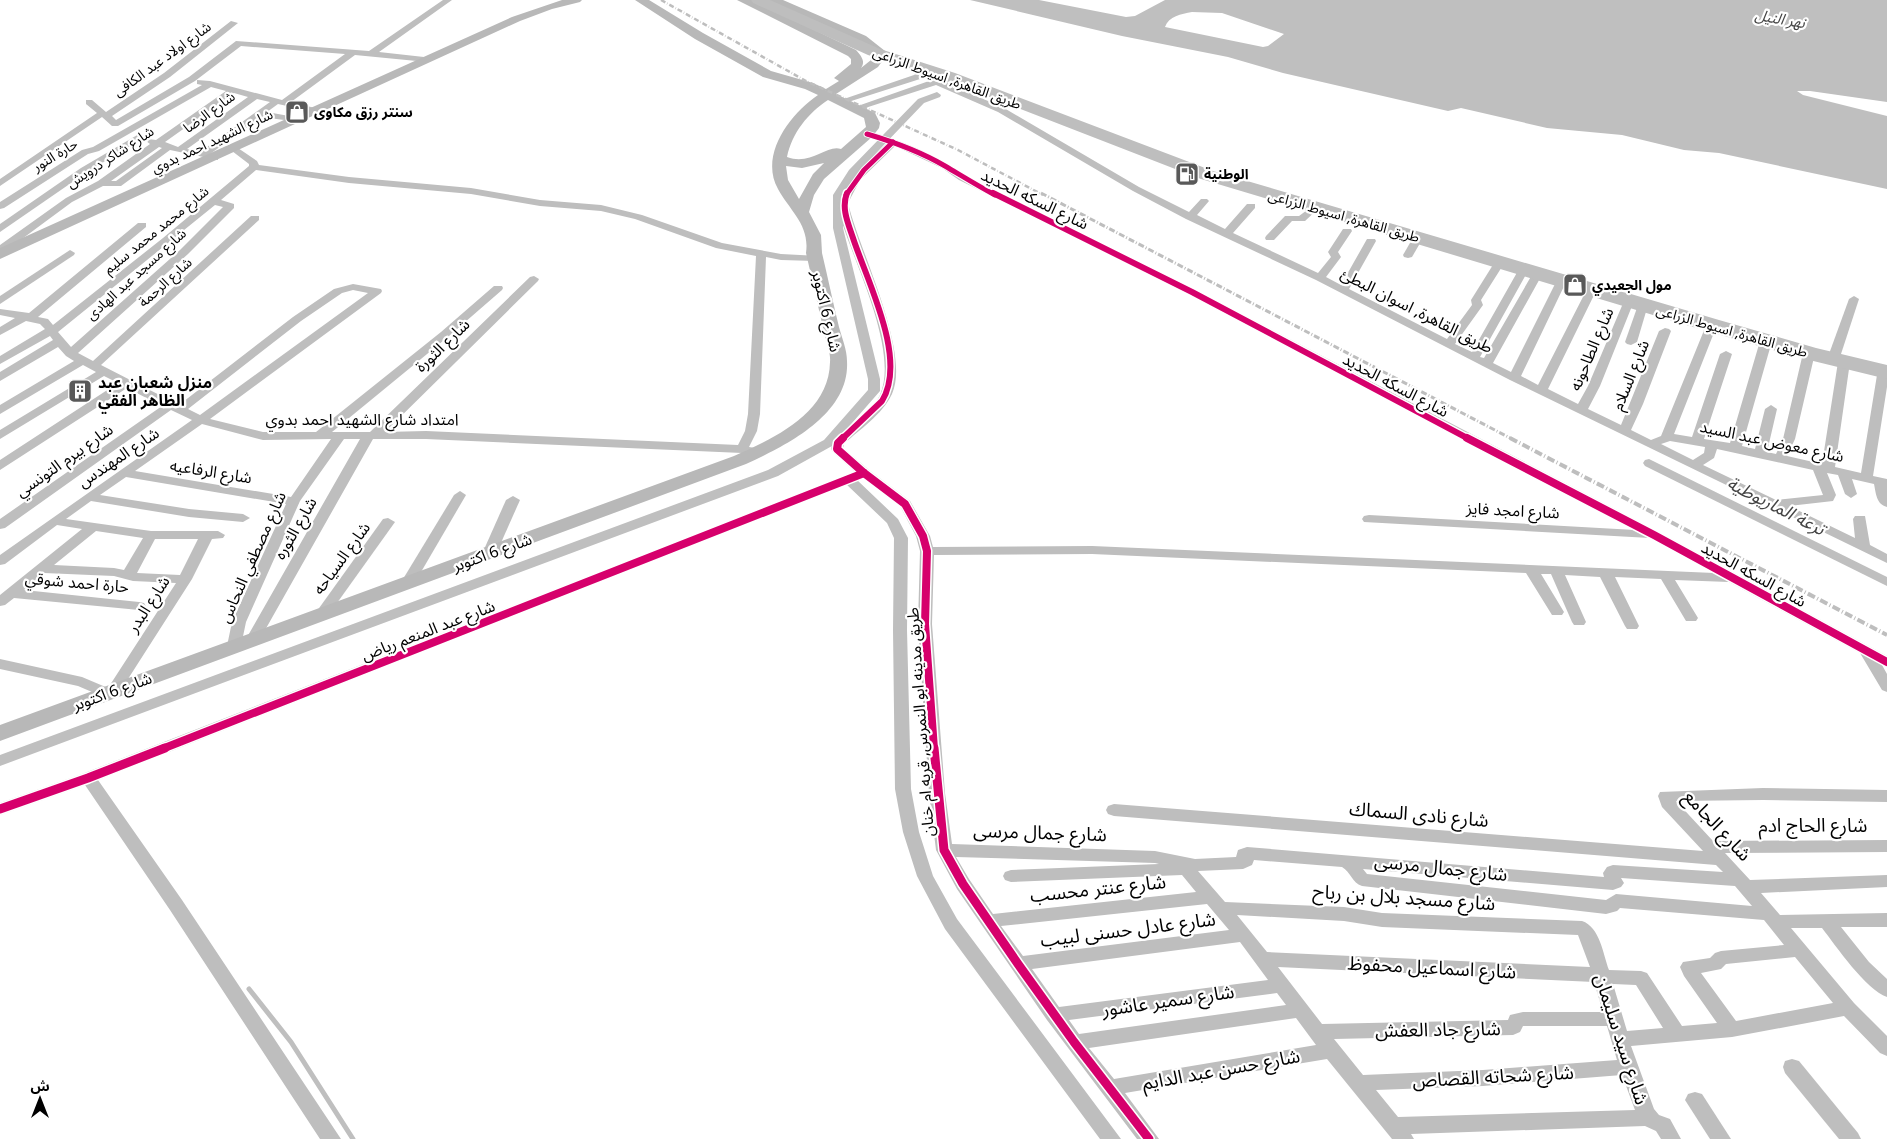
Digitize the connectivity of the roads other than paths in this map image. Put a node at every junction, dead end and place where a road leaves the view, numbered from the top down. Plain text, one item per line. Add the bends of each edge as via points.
1 (441, 0) edge
2 (447, 0) edge
3 (574, 0) edge
4 (627, 0) edge
5 (641, 0) edge
6 (743, 0) edge
7 (758, 0) edge
8 (774, 0) edge
9 (787, 0) edge
10 (669, 19) junction
11 (234, 23) dead end
12 (353, 52) junction
13 (371, 54) junction
14 (424, 60) junction
15 (849, 72) junction
16 (929, 76) junction
17 (192, 80) junction
18 (210, 84) junction
19 (233, 90) junction
20 (255, 96) junction
21 (842, 101) junction
22 (89, 102) dead end
23 (281, 102) junction
24 (856, 108) junction
25 (316, 111) junction
26 (798, 113) junction
27 (104, 114) junction
28 (260, 114) junction
29 (297, 120) junction
30 (116, 124) junction
31 (127, 132) junction
32 (871, 136) junction
33 (140, 137) junction
34 (890, 141) junction
35 (158, 143) junction
36 (169, 147) junction
37 (234, 149) junction
38 (179, 150) junction
39 (209, 156) junction
40 (780, 159) junction
41 (254, 167) junction
42 (0, 183) edge
43 (101, 183) junction
44 (213, 201) junction
45 (1204, 202) dead end
46 (0, 206) edge
47 (1251, 206) dead end
48 (1314, 208) junction
49 (803, 211) junction
50 (1190, 217) junction
51 (255, 218) dead end
52 (142, 226) dead end
53 (0, 228) edge
54 (1347, 231) dead end
55 (1226, 235) junction
56 (1270, 238) dead end
57 (1418, 238) junction
58 (1371, 241) dead end
59 (2, 250) edge
60 (70, 253) dead end
61 (761, 254) junction
62 (1408, 255) dead end
63 (814, 256) junction
64 (1500, 262) junction
65 (1531, 271) junction
66 (1320, 278) junction
67 (534, 279) dead end
68 (1562, 280) junction
69 (498, 288) dead end
70 (1592, 289) junction
71 (1343, 290) junction
72 (376, 293) joint
73 (1854, 299) dead end
74 (0, 301) edge
75 (1636, 303) junction
76 (0, 312) edge
77 (28, 317) junction
78 (1711, 325) junction
79 (1665, 331) dead end
80 (0, 332) edge
81 (54, 334) junction
82 (1766, 341) junction
83 (1631, 342) dead end
84 (1448, 345) junction
85 (1809, 353) junction
86 (70, 354) junction
87 (1726, 354) dead end
88 (1474, 358) junction
89 (1844, 360) junction
90 (0, 361) edge
91 (1486, 364) junction
92 (93, 367) junction
93 (1886, 372) edge
94 (0, 378) edge
95 (1514, 378) junction
96 (126, 383) junction
97 (1541, 391) junction
98 (175, 407) junction
99 (1771, 409) dead end
100 (0, 410) edge
101 (1581, 410) junction
102 (202, 420) junction
103 (1624, 431) junction
104 (0, 435) edge
105 (371, 435) junction
106 (319, 436) junction
107 (340, 436) junction
108 (1667, 437) junction
109 (1697, 442) junction
110 (1651, 444) junction
111 (1712, 445) junction
112 (1735, 448) junction
113 (750, 450) junction
114 (1760, 454) junction
115 (1780, 458) junction
116 (1694, 465) junction
117 (0, 466) edge
118 (1823, 468) junction
119 (122, 473) junction
120 (864, 473) junction
121 (1843, 473) junction
122 (848, 479) junction
123 (1866, 479) junction
124 (1884, 483) edge
125 (1851, 494) dead end
126 (460, 495) dead end
127 (89, 497) junction
128 (513, 500) dead end
129 (294, 501) junction
130 (1887, 503) edge
131 (1775, 504) junction
132 (243, 518) dead end
133 (1369, 519) dead end
134 (1860, 519) dead end
135 (54, 521) junction
136 (388, 522) dead end
137 (0, 525) edge
138 (93, 527) junction
139 (151, 535) junction
140 (1654, 535) junction
141 (1863, 547) junction
142 (927, 551) junction
143 (489, 554) junction
144 (1887, 559) edge
145 (0, 561) edge
146 (42, 568) junction
147 (1530, 568) junction
148 (1555, 569) junction
149 (1605, 572) junction
150 (1665, 575) junction
151 (128, 576) junction
152 (1732, 578) junction
153 (185, 579) junction
154 (407, 584) junction
155 (5, 598) edge
156 (139, 606) dead end
157 (1557, 612) dead end
158 (322, 614) junction
159 (1691, 618) dead end
160 (1578, 622) dead end
161 (1632, 626) dead end
162 (253, 639) junction
163 (234, 646) junction
164 (1866, 651) junction
165 (1887, 662) edge
166 (0, 664) edge
167 (1887, 687) edge
168 (110, 691) junction
169 (0, 733) edge
170 (88, 778) junction
171 (1887, 796) edge
172 (0, 809) edge
173 (1114, 810) dead end
174 (1887, 846) edge
175 (944, 850) junction
176 (1716, 853) junction
177 (1346, 861) junction
178 (1184, 866) junction
179 (1011, 876) dead end
180 (1887, 882) edge
181 (1744, 884) junction
182 (1217, 903) junction
183 (1774, 918) junction
184 (1887, 920) edge
185 (988, 921) junction
186 (1827, 922) junction
187 (1584, 930) joint
188 (1244, 936) junction
189 (1800, 950) junction
190 (1263, 959) junction
191 (1018, 964) junction
192 (1602, 976) junction
193 (1282, 985) junction
194 (1887, 990) edge
195 (1848, 1008) junction
196 (1301, 1010) junction
197 (1054, 1015) junction
198 (1614, 1018) junction
199 (1732, 1028) junction
200 (1317, 1032) junction
201 (1677, 1034) junction
202 (1620, 1039) junction
203 (1074, 1042) junction
204 (1887, 1048) edge
205 (1332, 1050) junction
206 (1628, 1067) junction
207 (1792, 1067) dead end
208 (1359, 1083) junction
209 (1110, 1088) junction
210 (1694, 1100) dead end
211 (1648, 1118) junction
212 (1399, 1133) edge
213 (331, 1139) edge
214 (1110, 1139) edge
215 (1150, 1139) edge
216 (1671, 1139) edge
217 (1721, 1139) edge
218 (1851, 1139) edge

1 - 2 street
2 - 13 street
3 - 14 main road, شارع الشهيد احمد بدوي via 521,17
4 - 40 main road via 757,75 816,93 864,121 863,130 823,160 798,164
5 - 10 main road
6 - 15 main road via 848,50 857,59 857,65
7 - 16 highway, طريق القاهرة, اسيوط الزراعى
8 - 26 main road via 862,39 879,51 874,64
9 - 89 highway, طريق القاهرة, اسيوط الزراعى via 940,69 1224,178 1308,203 1345,210
10 - 15 main road via 796,77 825,78
10 - 21 main road via 772,76 809,86
11 - 27 street, شارع اولاد عبد الكافى via 167,75
12 - 13 street
12 - 17 street via 240,43
12 - 23 street
13 - 14 street
14 - 25 main road, شارع الشهيد احمد بدوي
15 - 26 main road via 818,91
16 - 21 street
16 - 24 street via 875,103
16 - 48 highway, طريق القاهرة, اسيوط الزراعى via 963,81 1182,166
16 - 50 street, طريق القاهرة, اسوان البطئ via 1001,110
17 - 18 street
17 - 30 street
18 - 19 street
18 - 31 street, حارة النور
19 - 20 street
19 - 35 street, شارع شاكر درويش
20 - 23 street
20 - 38 street, شارع الرضا
21 - 24 main road
22 - 27 street
23 - 25 street
23 - 28 street
24 - 32 main road via 871,119
25 - 29 main road, شارع الشهيد احمد بدوي
26 - 40 main road
26 - 63 main road via 782,126 772,147 769,176 773,189
27 - 30 street
27 - 42 street, شارع اولاد عبد الكافى
28 - 29 street
28 - 39 street
29 - 37 main road, شارع الشهيد احمد بدوي
30 - 31 street
31 - 33 street
31 - 46 street, حارة النور via 84,152
32 - 34 street, شارع السكه الحديد
32 - 49 main road via 818,177 807,195
33 - 35 street
33 - 53 street via 84,170
34 - 120 street, طريق مدينه ابو النمرس, قريه ام خنان via 853,184 843,203 886,338 892,370 883,398 837,445 838,451
34 - 140 street, شارع السكه الحديد via 1192,292
35 - 36 street
35 - 43 street, شارع شاكر درويش
36 - 38 street
36 - 43 street via 118,184
37 - 39 main road, شارع الشهيد احمد بدوي
37 - 41 street via 254,163
38 - 39 street
39 - 59 main road, شارع الشهيد احمد بدوي
40 - 49 main road, شارع 6 اكتوبر via 782,184
41 - 44 street, شارع محمد محمد سليم
41 - 61 street via 471,190 540,203 601,208 638,217 720,246
43 - 59 street, شارع شاكر درويش via 77,195
44 - 81 street, شارع محمد محمد سليم
44 - 86 street, شارع مسجد عبد الهادى via 230,206 184,252
45 - 50 street
47 - 55 street
48 - 56 street via 1301,219 1289,219
48 - 57 highway, طريق القاهرة, اسيوط الزراعى
49 - 63 main road, شارع 6 اكتوبر via 816,246
50 - 55 street, طريق القاهرة, اسوان البطئ
51 - 92 street, شارع الرحمة
52 - 77 street
54 - 66 street via 1333,252 1336,257
55 - 66 street, طريق القاهرة, اسوان البطئ
57 - 62 street
57 - 64 highway, طريق القاهرة, اسيوط الزراعى
58 - 71 street
60 - 74 street
61 - 63 street
61 - 113 street
63 - 113 main road, شارع 6 اكتوبر via 838,350 836,385 809,421 778,442
64 - 65 highway, طريق القاهرة, اسيوط الزراعى
64 - 84 street via 1476,300 1478,305
65 - 68 highway, طريق القاهرة, اسيوط الزراعى
65 - 88 street
65 - 91 street
66 - 71 street, طريق القاهرة, اسوان البطئ
67 - 105 street, شارع الثورة
68 - 70 highway, طريق القاهرة, اسيوط الزراعى
68 - 95 street
69 - 106 street
70 - 75 highway, طريق القاهرة, اسيوط الزراعى
70 - 97 street
71 - 84 street, طريق القاهرة, اسوان البطئ
72 - 98 street, شارع بيرم التونسي via 376,290 353,287 338,291
72 - 102 street, شارع المهندس
73 - 89 street
75 - 78 highway, طريق القاهرة, اسيوط الزراعى
75 - 83 street
75 - 101 street, شارع الطاحونه
76 - 77 street, امتداد شارع الشهيد احمد بدوي
77 - 80 street
77 - 81 street, امتداد شارع الشهيد احمد بدوي via 44,321
78 - 82 highway, طريق القاهرة, اسيوط الزراعى
78 - 108 street
79 - 103 street, شارع السلام
81 - 86 street, امتداد شارع الشهيد احمد بدوي
81 - 90 street
81 - 94 street
82 - 85 highway, طريق القاهرة, اسيوط الزراعى
82 - 112 street
84 - 88 street, طريق القاهرة, اسوان البطئ
85 - 89 highway, طريق القاهرة, اسيوط الزراعى
85 - 115 street via 1789,439
86 - 92 street, امتداد شارع الشهيد احمد بدوي
87 - 109 street
88 - 91 street, طريق القاهرة, اسوان البطئ
89 - 93 highway, طريق القاهرة, اسيوط الزراعى
89 - 118 street
91 - 95 street, طريق القاهرة, اسوان البطئ
92 - 96 street, امتداد شارع الشهيد احمد بدوي
92 - 100 street
92 - 104 street
93 - 123 street
95 - 97 street, طريق القاهرة, اسوان البطئ
96 - 98 street, امتداد شارع الشهيد احمد بدوي
96 - 117 street
97 - 101 street, طريق القاهرة, اسوان البطئ
98 - 102 street, امتداد شارع الشهيد احمد بدوي
98 - 137 street, شارع بيرم التونسي
99 - 114 street
101 - 103 street, طريق القاهرة, اسوان البطئ
102 - 106 street, امتداد شارع الشهيد احمد بدوي via 262,436
102 - 119 street, شارع المهندس
103 - 110 street, طريق القاهرة, اسوان البطئ
105 - 107 street, امتداد شارع الشهيد احمد بدوي
105 - 113 street, امتداد شارع الشهيد احمد بدوي
105 - 162 street, شارع الثوره
106 - 107 street, امتداد شارع الشهيد احمد بدوي
107 - 129 street, شارع مصطفي النحاس
108 - 109 street, شارع معوض عبد السيد
108 - 110 street
109 - 111 street, شارع معوض عبد السيد
110 - 116 street, طريق القاهرة, اسوان البطئ
111 - 112 street, شارع معوض عبد السيد
111 - 116 street via 1710,455
112 - 114 street, شارع معوض عبد السيد
113 - 143 main road, شارع 6 اكتوبر
114 - 115 street, شارع معوض عبد السيد
115 - 118 street, شارع معوض عبد السيد
116 - 131 street, طريق القاهرة, اسوان البطئ
118 - 121 street, شارع معوض عبد السيد
118 - 131 street via 1828,498
119 - 127 street, شارع المهندس
119 - 129 street, شارع الرفاعيه
120 - 122 street, شارع عبد المنعم رياض
120 - 142 street, طريق مدينه ابو النمرس, قريه ام خنان via 904,504 924,536
121 - 123 street, شارع معوض عبد السيد
121 - 125 street
122 - 170 street, شارع عبد المنعم رياض
122 - 214 street, طريق مدينه ابو النمرس, قريه ام خنان via 893,522 901,538 903,789 911,832 925,876 952,924
123 - 124 street, شارع معوض عبد السيد
124 - 130 street via 1883,498
126 - 154 street
127 - 132 street
127 - 135 street, شارع المهندس
128 - 143 street
129 - 163 street, شارع مصطفي النحاس via 239,622
131 - 141 street, طريق القاهرة, اسوان البطئ
133 - 140 street, شارع امجد فايز
134 - 141 street
135 - 138 street
135 - 145 street, شارع المهندس
136 - 158 street, شارع السياحه
138 - 139 street
138 - 146 street
139 - 151 street
139 - 153 street, شارع البدر via 212,535
140 - 152 street, شارع السكه الحديد
141 - 144 street, طريق القاهرة, اسوان البطئ
142 - 147 street via 1092,550
142 - 175 street, طريق مدينه ابو النمرس, قريه ام خنان via 925,624
143 - 154 main road, شارع 6 اكتوبر
146 - 151 street via 114,572
146 - 155 street
147 - 148 street
147 - 157 street
148 - 149 street
148 - 160 street
149 - 150 street
149 - 161 street
150 - 152 street
150 - 159 street
151 - 153 street
152 - 164 street, شارع السكه الحديد
153 - 168 street, شارع البدر
154 - 158 main road, شارع 6 اكتوبر
155 - 156 street, حارة احمد شوقي
158 - 162 main road, شارع 6 اكتوبر
162 - 163 main road, شارع 6 اكتوبر
163 - 168 main road, شارع 6 اكتوبر
164 - 165 street, شارع السكه الحديد
164 - 167 street
166 - 168 street
168 - 169 main road, شارع 6 اكتوبر
170 - 172 street, شارع عبد المنعم رياض
170 - 213 street
171 - 176 street, شارع الجامع via 1666,796 1668,803
173 - 176 street, شارع نادى السماك
174 - 176 street, شارع الحاج ادم
175 - 178 street, شارع جمال مرسى via 1155,857
175 - 185 street, طريق مدينه ابو النمرس, قريه ام خنان
176 - 181 street, شارع الجامع
177 - 178 street, شارع جمال مرسى via 1247,853 1243,863
177 - 181 street via 1614,884 1613,871
177 - 183 street, شارع جمال مرسى via 1362,880 1606,907 1616,901
178 - 179 street
178 - 182 street
180 - 181 street
181 - 183 street, شارع الجامع
182 - 185 street, شارع عنتر محسب
182 - 187 street, شارع مسجد بلال بن رباح via 1382,920
182 - 188 street
183 - 186 street, شارع جمال مرسى
183 - 189 street, شارع الجامع
184 - 186 street, شارع جمال مرسى
185 - 191 street, طريق مدينه ابو النمرس, قريه ام خنان
186 - 194 street via 1863,967
187 - 192 street, شارع سيد سليمان
188 - 190 street
188 - 191 street, شارع عادل حسنى لبيب
189 - 195 street, شارع الجامع
189 - 199 street via 1721,958 1715,964 1689,967
190 - 192 street, شارع اسماعيل محفوظ
190 - 193 street
191 - 197 street, طريق مدينه ابو النمرس, قريه ام خنان
192 - 198 street, شارع سيد سليمان
192 - 201 street, شارع اسماعيل محفوظ via 1641,978
193 - 196 street
193 - 197 street, شارع سمير عاشور
195 - 199 street
195 - 204 street, شارع الجامع
196 - 200 street
196 - 203 street
197 - 203 street, طريق مدينه ابو النمرس, قريه ام خنان
198 - 200 street, شارع جاد العفش via 1523,1019 1513,1027
198 - 202 street, شارع سيد سليمان
199 - 201 street
200 - 205 street
201 - 202 street
202 - 206 street, شارع سيد سليمان
203 - 209 street, طريق مدينه ابو النمرس, قريه ام خنان
205 - 208 street
205 - 209 street, شارع حسن عبد الدايم
206 - 208 street, شارع شحاته القصاص via 1492,1078
206 - 211 street, شارع سيد سليمان
207 - 218 street
208 - 212 street
209 - 215 street, طريق مدينه ابو النمرس, قريه ام خنان
210 - 217 street
211 - 212 street
211 - 216 street, شارع سيد سليمان via 1663,1125

